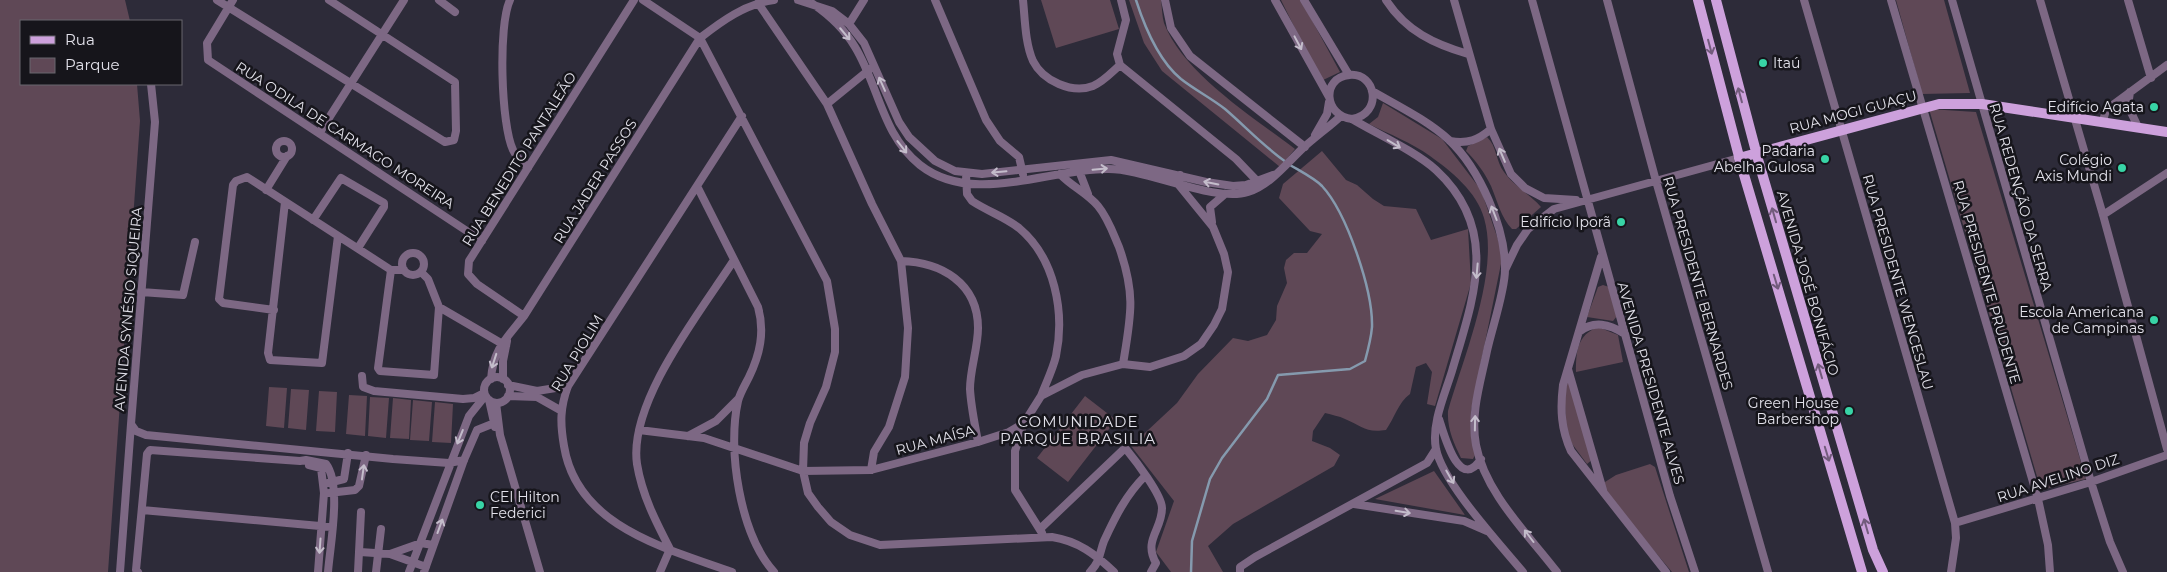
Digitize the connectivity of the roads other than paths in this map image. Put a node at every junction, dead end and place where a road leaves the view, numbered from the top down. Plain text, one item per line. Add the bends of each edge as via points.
1 (217, 0) edge
2 (330, 0) edge
3 (404, 0) edge
4 (439, 0) edge
5 (510, 0) edge
6 (634, 0) edge
7 (642, 0) edge
8 (774, 0) edge
9 (798, 0) edge
10 (864, 0) edge
11 (935, 0) edge
12 (1022, 0) edge
13 (1121, 0) edge
14 (1165, 0) edge
15 (1275, 0) edge
16 (1304, 0) edge
17 (1386, 0) edge
18 (1454, 0) edge
19 (1532, 0) edge
20 (1607, 0) edge
21 (1698, 0) edge
22 (1716, 0) edge
23 (1804, 0) edge
24 (1891, 0) edge
25 (1952, 0) edge
26 (2040, 0) edge
27 (2128, 0) edge
28 (758, 3) junction
29 (231, 4) edge
30 (813, 4) junction
31 (455, 12) dead end
32 (849, 24) junction
33 (384, 33) junction
34 (700, 38) junction
35 (1468, 54) junction
36 (1120, 64) junction
37 (2167, 65) edge
38 (875, 66) junction
39 (866, 72) junction
40 (1349, 75) junction
41 (2151, 78) junction
42 (351, 83) junction
43 (151, 85) edge
44 (1372, 91) junction
45 (2130, 92) junction
46 (1330, 99) junction
47 (827, 104) junction
48 (1982, 104) junction
49 (1923, 106) junction
50 (742, 116) junction
51 (1341, 116) junction
52 (2074, 116) junction
53 (1352, 119) junction
54 (2103, 121) junction
55 (2138, 127) junction
56 (1492, 129) junction
57 (1840, 129) junction
58 (320, 132) junction
59 (2167, 132) edge
60 (1312, 141) junction
61 (1450, 141) junction
62 (1302, 149) junction
63 (1756, 153) junction
64 (287, 156) dead end
65 (1739, 158) junction
66 (1077, 163) junction
67 (1059, 165) junction
68 (1243, 166) junction
69 (528, 168) junction
70 (1023, 170) junction
71 (1079, 172) junction
72 (2167, 173) edge
73 (966, 174) junction
74 (1060, 174) junction
75 (1180, 175) junction
76 (1024, 180) junction
77 (1656, 181) junction
78 (1259, 183) junction
79 (1178, 184) junction
80 (965, 185) junction
81 (1239, 185) junction
82 (696, 186) junction
83 (266, 190) junction
84 (1088, 194) junction
85 (1225, 194) junction
86 (1544, 198) junction
87 (1588, 200) junction
88 (285, 202) junction
89 (1544, 215) junction
90 (2103, 215) junction
91 (313, 220) junction
92 (1213, 227) junction
93 (338, 236) junction
94 (482, 241) junction
95 (196, 242) dead end
96 (358, 248) junction
97 (1601, 255) junction
98 (734, 260) junction
99 (901, 261) junction
100 (391, 270) junction
101 (404, 270) junction
102 (1505, 270) junction
103 (421, 272) junction
104 (141, 292) junction
105 (439, 307) junction
106 (274, 310) junction
107 (524, 316) junction
108 (1579, 332) junction
109 (1625, 334) junction
110 (504, 344) junction
111 (1123, 364) junction
112 (1568, 368) junction
113 (362, 376) dead end
114 (490, 379) junction
115 (506, 382) junction
116 (568, 386) junction
117 (508, 396) junction
118 (1041, 396) junction
119 (489, 398) junction
120 (738, 399) junction
121 (560, 410) junction
122 (1438, 417) junction
123 (467, 420) junction
124 (495, 422) junction
125 (1024, 423) junction
126 (131, 424) junction
127 (477, 430) junction
128 (639, 430) junction
129 (688, 436) junction
130 (978, 442) junction
131 (734, 447) junction
132 (1436, 449) junction
133 (2167, 449) edge
134 (348, 454) junction
135 (2167, 455) edge
136 (366, 456) junction
137 (1481, 459) junction
138 (464, 460) junction
139 (449, 463) junction
140 (871, 470) junction
141 (803, 471) junction
142 (1145, 476) junction
143 (2091, 482) junction
144 (328, 483) junction
145 (324, 493) junction
146 (334, 493) junction
147 (1604, 495) junction
148 (2038, 499) junction
149 (1354, 504) junction
150 (142, 510) junction
151 (361, 512) dead end
152 (1955, 522) junction
153 (321, 526) junction
154 (331, 527) junction
155 (1041, 528) junction
156 (381, 529) dead end
157 (1492, 534) junction
158 (1043, 537) junction
159 (420, 543) junction
160 (433, 545) junction
161 (670, 549) junction
162 (360, 552) junction
163 (378, 553) junction
164 (390, 554) junction
165 (1100, 559) junction
166 (413, 563) junction
167 (425, 570) edge
168 (120, 572) edge
169 (138, 572) edge
170 (318, 572) edge
171 (328, 572) edge
172 (358, 572) edge
173 (376, 572) edge
174 (409, 572) edge
175 (540, 572) edge
176 (660, 572) edge
177 (732, 572) edge
178 (773, 572) edge
179 (1090, 572) edge
180 (1114, 572) edge
181 (1151, 572) edge
182 (1240, 572) edge
183 (1523, 572) edge
184 (1557, 572) edge
185 (1666, 572) edge
186 (1695, 572) edge
187 (1768, 572) edge
188 (1862, 572) edge
189 (1882, 572) edge
190 (1951, 572) edge
191 (2050, 572) edge
192 (2123, 572) edge

1 - 29 street
2 - 33 street
3 - 33 street
4 - 31 street
5 - 69 street via 503,21 502,39 507,132 514,152
6 - 69 street, RUA BENEDITO PANTALEÃO
7 - 34 street
8 - 28 street
9 - 30 street
10 - 32 street
11 - 70 street via 986,120 1000,141 1019,157
12 - 36 street via 1029,48 1043,74 1071,88 1082,89 1094,86
13 - 36 street via 1126,20 1117,54
14 - 62 street via 1171,28 1190,56
15 -> 46 street
16 - 40 street
17 - 35 street via 1405,24 1426,39
18 - 35 street
19 - 87 street, AVENIDA PRESIDENTE ALVES
20 - 77 street, RUA PRESIDENTE BERNARDES
21 -> 65 main road
63 -> 22 main road, AVENIDA JOSÉ BONIFÁCIO
23 - 57 street, RUA PRESIDENTE WENCESLAU
24 - 49 street, RUA PRESIDENTE PRUDENTE
25 - 48 street, RUA REDENÇÃO DA SERRA
26 - 52 street
27 - 41 street
28 - 34 street
28 - 47 street
29 - 42 street
29 - 58 street, RUA ODILA DE CARMAGO MOREIRA via 206,43 208,60
30 - 32 street via 832,11
30 -> 39 street via 831,18 855,46
32 - 38 street via 864,43
33 - 42 street
33 - 42 street via 452,78 456,86 454,140 444,142
34 - 50 street
34 - 107 street, RUA JADER PASSOS
35 - 56 street
36 - 68 street
37 - 41 street
38 - 39 street
73 -> 38 street via 944,166 916,146 899,122
39 - 47 street
39 -> 80 street via 890,129 908,154 939,178
40 - 44 street via 1366,81
40 - 46 street via 1335,82
41 - 45 street
42 - 58 street
43 - 104 street, AVENIDA SYNÉSIO SIQUEIRA via 155,122
44 - 53 street via 1369,110
44 - 61 street via 1435,128
45 - 54 street via 2106,110
45 - 55 street via 2128,106
46 - 51 street via 1332,107
46 - 60 street via 1327,114
47 - 99 street
48 - 49 main road, RUA MOGI GUAÇU
48 - 52 main road, RUA MOGI GUAÇU
48 - 143 street, RUA REDENÇÃO DA SERRA
49 - 57 main road, RUA MOGI GUAÇU
49 - 148 street, RUA PRESIDENTE PRUDENTE
50 - 82 street, RUA PIOLIM
50 - 141 street via 827,281 833,312 834,352 826,388 804,443
51 - 53 street
51 - 60 street
52 - 54 main road, RUA MOGI GUAÇU
52 - 90 street
53 -> 122 street via 1436,170 1462,202 1473,230 1478,262 1475,293
54 - 55 main road, RUA MOGI GUAÇU
55 - 59 main road, RUA MOGI GUAÇU
56 - 61 street via 1476,140
86 -> 56 street via 1525,188 1511,174
57 - 63 main road, RUA MOGI GUAÇU
57 - 152 street, RUA PRESIDENTE WENCESLAU
58 - 94 street, RUA ODILA DE CARMAGO MOREIRA
60 - 62 street
102 -> 61 street via 1494,213 1481,183
62 - 78 street via 1277,173
63 - 65 main road, RUA MOGI GUAÇU
189 -> 63 main road, AVENIDA JOSÉ BONIFÁCIO via 1870,541
64 - 83 street
65 - 77 street, RUA MOGI GUAÇU
65 -> 188 main road
66 - 67 street
66 - 71 street
66 - 75 street via 1111,160
67 - 70 street
67 - 74 street
68 - 78 street
68 - 81 street via 1244,175
69 - 94 street, RUA BENEDITO PANTALEÃO
70 -> 73 street
70 - 76 street
71 - 74 street
71 -> 79 street via 1110,169
71 - 84 street
72 - 90 street
73 - 80 street
74 - 76 street
74 - 84 street
75 - 79 street
81 -> 75 street via 1217,184
76 - 80 street
77 - 87 street, RUA MOGI GUAÇU
77 - 187 street, RUA PRESIDENTE BERNARDES
78 - 81 street
78 - 85 street via 1246,193
79 - 85 street
79 - 92 street
80 - 118 street via 972,201 1019,228 1039,249 1048,266 1060,320 1056,358
82 - 98 street
82 - 116 street, RUA PIOLIM
83 - 88 street
83 - 106 street via 247,177 236,180 233,185 219,299 223,304
84 - 111 street via 1112,229 1128,274 1132,295 1131,317
85 - 92 street via 1210,207
86 - 87 street
86 - 89 street
87 - 89 street, RUA MOGI GUAÇU
87 - 97 street, AVENIDA PRESIDENTE ALVES
88 - 91 street
88 - 106 street
89 - 102 street via 1517,244
90 - 133 street
91 - 93 street
91 - 96 street via 341,178 384,203
92 - 111 street via 1228,272 1222,309 1214,325 1201,344 1184,356 1150,367
93 - 96 street
93 - 106 street via 322,362 269,359
94 - 107 street, RUA BENEDITO PANTALEÃO via 470,260 468,274
95 - 104 street via 183,295
96 - 100 street
97 - 108 street
97 - 109 street, AVENIDA PRESIDENTE ALVES
98 - 120 street via 762,319 758,358
98 - 128 street via 661,372 642,415
99 - 130 street via 916,262 952,275 973,300 978,328 970,388
99 - 140 street via 908,328 905,377 889,427 874,452
100 - 101 street
100 - 105 street via 380,371 434,375
101 - 103 street via 410,274
101 - 103 street via 404,258 414,254 424,261
137 -> 102 street via 1475,438 1475,412
103 - 105 street via 428,279
104 - 126 street, AVENIDA SYNÉSIO SIQUEIRA
105 - 110 street
107 - 110 street, RUA JADER PASSOS
108 - 109 street via 1588,325 1600,324 1612,326
108 - 112 street
109 - 186 street, AVENIDA PRESIDENTE ALVES via 1670,496
110 -> 114 street, RUA JADER PASSOS via 494,360
110 - 115 street
111 - 118 street via 1082,375
112 - 147 street
112 - 147 street via 1561,402 1564,436 1571,451
113 - 119 street via 363,387 374,391 463,399
114 - 115 street
114 - 119 street via 486,384
115 - 116 street via 537,391
115 - 117 street
116 - 121 street, RUA PIOLIM
117 - 119 street via 503,401
117 - 121 street via 537,398
118 - 125 street
119 - 123 street
119 - 124 street
120 - 129 street via 716,422
120 - 131 street
121 - 161 street, RUA PIOLIM via 566,460 575,480 596,508 629,532
122 - 132 street
122 - 137 street via 1457,464 1470,469
123 - 127 street
123 -> 139 street
124 - 127 street
124 - 175 street
125 - 130 street, RUA MAÍSA via 1009,432
125 - 155 street via 1015,451 1015,490
126 - 134 street, AVENIDA SYNÉSIO SIQUEIRA via 136,431 146,435
126 - 168 street
127 - 138 street
128 - 129 street, RUA MAÍSA
128 - 161 street via 637,462 641,484
129 - 131 street, RUA MAÍSA
130 - 140 street, RUA MAÍSA
131 - 141 street, RUA MAÍSA
131 - 178 street via 738,489 750,526
132 - 149 street via 1427,463
132 -> 157 street via 1458,490
134 - 136 street, AVENIDA SYNÉSIO SIQUEIRA
134 - 144 street via 346,476
135 - 143 street, RUA AVELINO DIZ
136 - 139 street, AVENIDA SYNÉSIO SIQUEIRA
146 -> 136 street via 355,490 359,486
184 -> 137 street via 1502,501
138 - 139 street, AVENIDA SYNÉSIO SIQUEIRA
160 -> 138 street
139 - 159 street
140 - 141 street, RUA MAÍSA
141 - 158 street via 808,493 832,522 850,535 880,545
142 - 155 street via 1126,449 1123,450
142 - 165 street via 1134,486 1119,510 1103,544
142 - 181 street via 1162,502 1150,547 1156,563
143 - 148 street, RUA AVELINO DIZ
143 - 192 street, RUA REDENÇÃO DA SERRA
144 - 145 street
144 - 146 street
144 - 150 street via 330,469 326,464 306,460 150,450
145 - 146 street
145 - 153 street
146 - 154 street
147 - 185 street
148 - 152 street, RUA AVELINO DIZ
148 - 191 street, RUA PRESIDENTE PRUDENTE
149 -> 157 street via 1464,521
149 - 182 street via 1311,524 1255,557 1240,567
150 - 153 street
150 - 169 street
151 - 162 street
152 - 190 street, RUA PRESIDENTE WENCESLAU
153 - 154 street
153 -> 170 street
154 - 171 street
155 - 158 street
156 - 163 street
157 - 183 street
158 - 165 street via 1070,540
159 - 160 street
159 - 164 street
159 - 166 street
160 - 167 street
161 - 176 street
161 - 177 street, RUA PIOLIM
162 - 163 street
162 - 172 street
163 - 164 street
163 - 173 street
164 - 166 street
165 - 179 street
165 - 180 street
166 - 167 street
166 - 174 street

